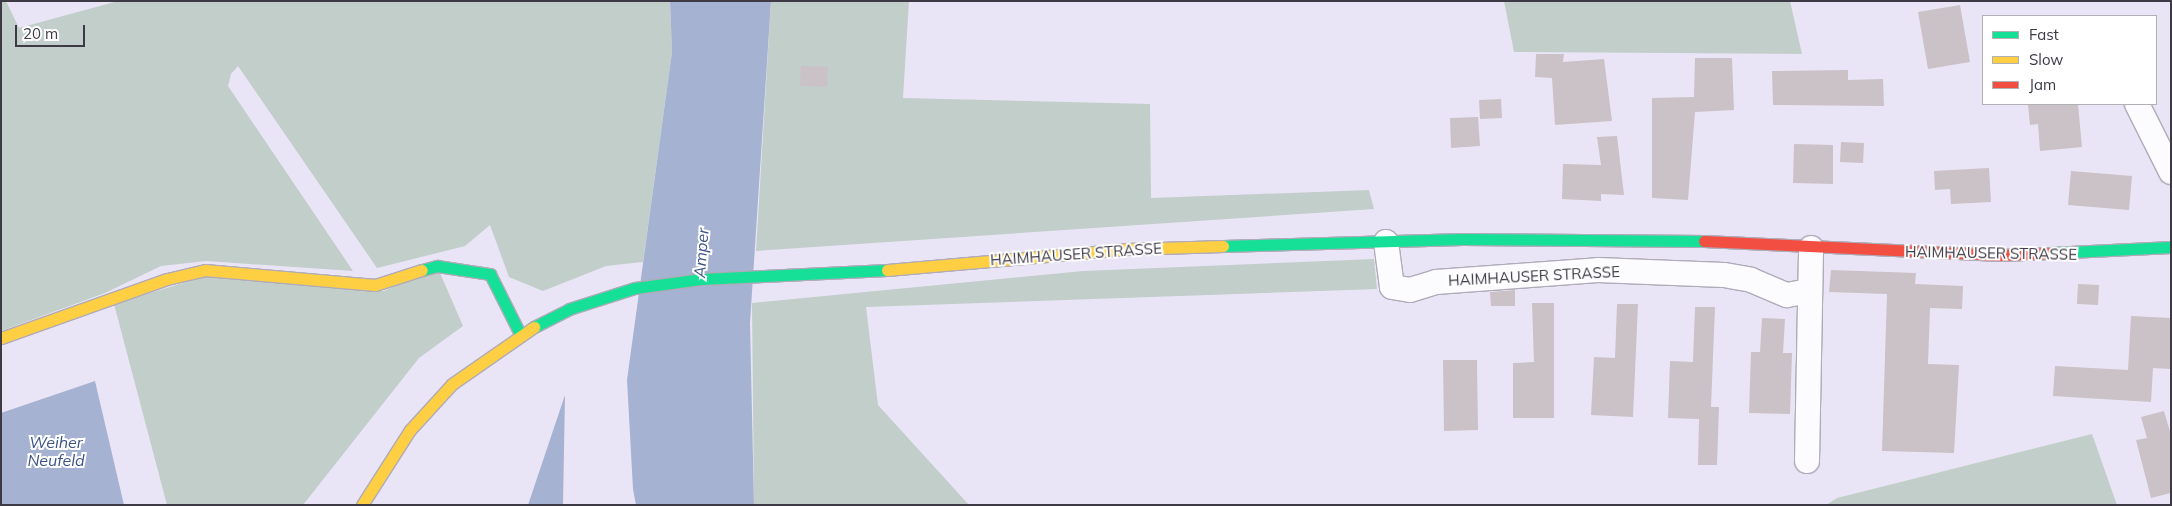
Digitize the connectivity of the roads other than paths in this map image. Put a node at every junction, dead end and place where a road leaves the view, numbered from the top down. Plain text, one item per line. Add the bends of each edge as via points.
1 (2138, 105) edge
2 (2171, 172) edge
3 (1386, 242) junction
4 (2171, 247) edge
5 (1811, 248) junction
6 (1809, 292) junction
7 (520, 334) junction
8 (1, 338) edge
9 (1807, 461) dead end
10 (362, 505) edge

1 - 2 street
3 - 5 main road, HAIMHAUSER STRASSE via 1700,241
3 - 6 street, HAIMHAUSER STRASSE via 1392,287 1410,290 1436,282 1598,270 1724,275 1750,280 1788,295
3 - 7 main road, HAIMHAUSER STRASSE via 1127,249 889,270 702,279 635,288 569,309
4 - 5 main road, HAIMHAUSER STRASSE via 2000,255
5 - 6 street
6 - 9 street
7 - 8 main road via 490,274 476,269 437,266 375,285 205,270 166,279
7 - 10 main road, HAIMHAUSER STRASSE via 452,384 410,430

